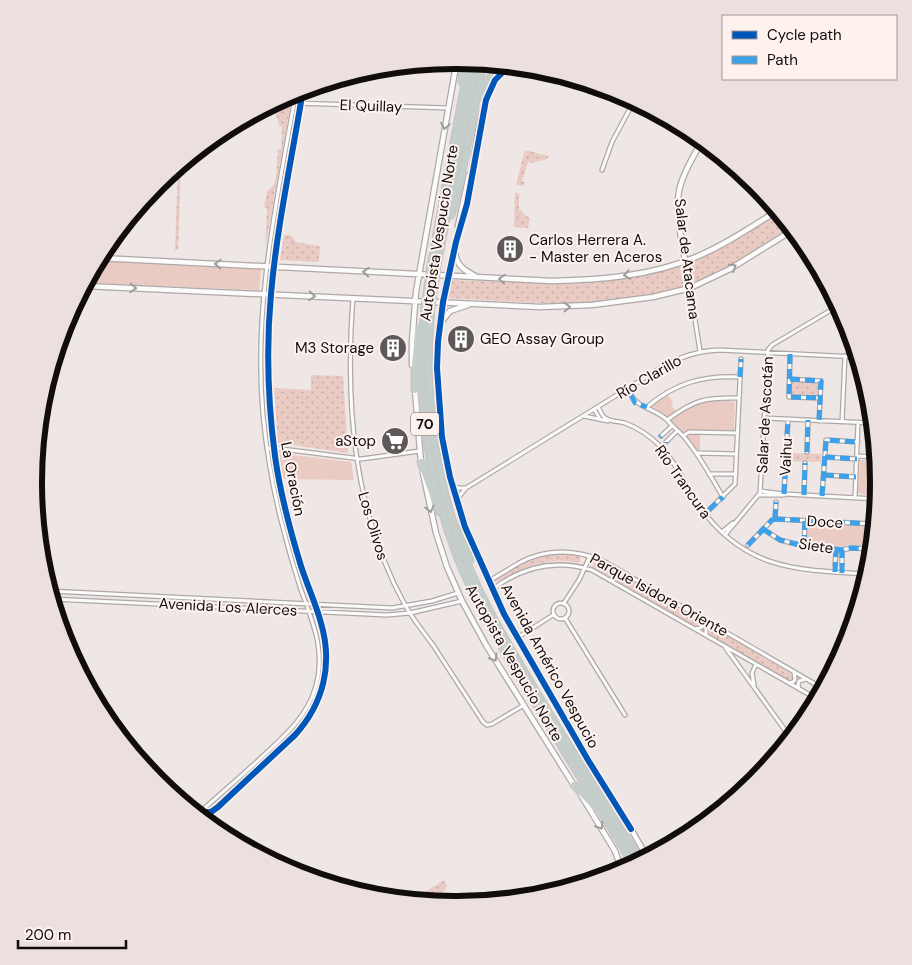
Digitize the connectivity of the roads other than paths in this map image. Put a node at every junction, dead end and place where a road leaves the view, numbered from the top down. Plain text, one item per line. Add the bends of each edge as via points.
1 (455, 69) edge
2 (463, 69) edge
3 (468, 69) edge
4 (475, 70) edge
5 (482, 70) edge
6 (496, 71) edge
7 (504, 72) edge
8 (302, 99) edge
9 (294, 103) joint
10 (301, 104) junction
11 (448, 108) junction
12 (630, 108) edge
13 (473, 115) junction
14 (459, 116) junction
15 (698, 148) edge
16 (602, 170) dead end
17 (771, 215) edge
18 (786, 234) edge
19 (442, 244) junction
20 (454, 249) junction
21 (109, 258) edge
22 (686, 262) junction
23 (267, 266) junction
24 (434, 266) junction
25 (274, 267) junction
26 (419, 274) junction
27 (448, 276) junction
28 (478, 277) junction
29 (92, 286) edge
30 (690, 288) junction
31 (263, 294) junction
32 (271, 294) junction
33 (353, 298) junction
34 (415, 301) junction
35 (443, 302) junction
36 (476, 303) junction
37 (427, 308) junction
38 (832, 310) edge
39 (440, 325) junction
40 (700, 352) junction
41 (768, 352) junction
42 (790, 354) junction
43 (845, 356) junction
44 (850, 356) edge
45 (741, 359) dead end
46 (740, 377) junction
47 (790, 379) junction
48 (415, 390) junction
49 (631, 395) dead end
50 (739, 398) junction
51 (820, 398) junction
52 (596, 408) junction
53 (647, 408) junction
54 (584, 416) junction
55 (764, 418) junction
56 (788, 419) junction
57 (600, 420) junction
58 (611, 420) junction
59 (667, 420) junction
60 (808, 420) junction
61 (819, 421) junction
62 (842, 422) junction
63 (858, 423) junction
64 (865, 423) edge
65 (672, 426) junction
66 (677, 431) junction
67 (737, 433) junction
68 (683, 436) junction
69 (655, 442) junction
70 (858, 442) junction
71 (661, 447) junction
72 (274, 448) junction
73 (267, 449) junction
74 (420, 451) junction
75 (807, 452) dead end
76 (696, 453) junction
77 (736, 454) junction
78 (825, 457) junction
79 (869, 457) edge
80 (857, 458) junction
81 (356, 459) junction
82 (421, 462) junction
83 (805, 463) dead end
84 (708, 474) junction
85 (736, 474) junction
86 (824, 475) junction
87 (856, 477) junction
88 (453, 486) junction
89 (466, 488) junction
90 (760, 493) junction
91 (784, 494) junction
92 (804, 495) junction
93 (822, 496) junction
94 (723, 497) junction
95 (855, 498) junction
96 (456, 499) junction
97 (869, 499) edge
98 (776, 502) dead end
99 (709, 510) dead end
100 (461, 513) junction
101 (775, 519) junction
102 (805, 521) junction
103 (867, 524) edge
104 (763, 529) junction
105 (724, 533) junction
106 (450, 535) junction
107 (748, 545) dead end
108 (804, 545) junction
109 (864, 549) edge
110 (836, 550) junction
111 (842, 550) junction
112 (590, 556) junction
113 (585, 568) junction
114 (835, 572) junction
115 (842, 573) junction
116 (859, 574) edge
117 (489, 581) junction
118 (476, 583) junction
119 (57, 590) edge
120 (493, 590) junction
121 (458, 594) junction
122 (60, 599) edge
123 (462, 600) junction
124 (564, 603) junction
125 (306, 604) junction
126 (314, 604) junction
127 (405, 606) junction
128 (309, 611) junction
129 (317, 612) junction
130 (410, 613) junction
131 (554, 615) junction
132 (565, 618) junction
133 (702, 618) junction
134 (713, 624) junction
135 (694, 628) junction
136 (706, 635) junction
137 (517, 638) junction
138 (723, 645) junction
139 (756, 664) junction
140 (794, 671) junction
141 (806, 679) junction
142 (788, 683) junction
143 (816, 685) edge
144 (755, 688) junction
145 (800, 690) junction
146 (810, 696) edge
147 (524, 705) junction
148 (625, 716) dead end
149 (291, 730) junction
150 (786, 732) edge
151 (296, 735) junction
152 (591, 781) junction
153 (574, 784) junction
154 (202, 810) edge
155 (206, 812) edge
156 (605, 816) junction
157 (631, 829) junction
158 (643, 851) edge
159 (636, 854) edge
160 (629, 858) edge
161 (619, 862) edge

1 - 11 street
2 - 14 highway
3 - 14 highway, Autopista Vespucio Norte / 70
4 - 19 highway, Autopista Vespucio Norte / 70
5 - 13 highway
6 - 13 highway via 487,81
7 - 20 street, Avenida Américo Vespucio via 489,93
8 - 10 street, La Oración
9 - 10 street, El Quillay
9 - 23 street, La Oración
10 - 11 street, El Quillay
10 - 25 street, La Oración
11 -> 26 street
12 - 16 street via 612,142
13 - 19 highway via 461,179
14 - 24 highway, Autopista Vespucio Norte / 70
15 - 22 street, Salar de Atacama via 682,178 678,194
17 - 22 street
30 -> 18 street via 730,269
19 - 24 highway, Autopista Vespucio Norte / 70
20 - 27 street, Avenida Américo Vespucio
20 - 28 street via 459,265
23 -> 21 street
22 -> 28 street via 646,272 582,280
22 - 30 street, Salar de Atacama
23 - 25 street
23 - 31 street, La Oración
24 - 37 highway, Autopista Vespucio Norte / 70, bridge
26 -> 25 street
25 - 32 street, La Oración
26 - 27 street
26 - 34 street
27 - 28 street
27 - 35 street, Avenida Américo Vespucio
29 -> 31 street
36 -> 30 street via 578,307
30 - 40 street, Salar de Atacama
31 - 32 street
31 - 73 street, La Oración via 261,372
32 -> 33 street
32 - 72 street, La Oración via 268,361
33 - 34 street
33 - 81 street, Los Olivos via 350,374
34 - 35 street
34 - 48 street via 412,342
35 - 36 street
35 - 39 street, Avenida Américo Vespucio
36 - 39 street via 450,311
37 - 48 highway via 417,343
37 - 106 highway, Autopista Vespucio Norte / 70 via 422,365 425,423 434,479
37 - 118 highway, Autopista Vespucio Norte / 70 via 434,441 459,542
38 - 41 street, Salar de Ascotán via 772,345
39 - 88 street, Avenida Américo Vespucio via 437,359 440,411
40 - 41 street, Río Clarillo
40 - 52 street, Río Clarillo via 669,363
41 - 42 street, Río Clarillo
41 - 55 street, Salar de Ascotán
42 - 43 street, Río Clarillo
42 - 47 street
43 - 44 street, Río Clarillo
43 - 62 street
45 - 46 street
46 - 50 street
46 - 53 street via 692,380 671,390
47 - 51 street via 789,397
47 - 51 street via 821,380
48 - 74 street
49 - 53 street via 635,403
50 - 59 street via 697,401
50 - 67 street
51 - 61 street
52 - 54 street, Río Clarillo
52 - 57 street
52 - 58 street, Río Trancura
53 - 59 street
54 - 57 street, Río Trancura
54 - 89 street, Río Clarillo
55 - 56 street
55 - 90 street, Salar de Ascotán
56 - 60 street
56 - 91 street, Vaihu
57 - 58 street, Río Trancura
58 - 69 street, Río Trancura via 634,427
59 - 65 street
60 - 61 street
60 - 75 street
61 - 62 street
62 - 63 street
63 - 64 street
63 - 70 street
65 - 66 street
65 - 69 street
66 - 68 street
66 - 71 street
67 - 68 street via 689,432
67 - 77 street
68 - 76 street
69 - 71 street, Río Trancura
70 - 78 street via 826,440
70 - 80 street
71 - 105 street, Río Trancura via 698,505
72 - 73 street
72 - 81 street
72 - 126 street, La Oración via 290,530
73 - 125 street, La Oración via 281,521
74 - 81 street
74 - 82 street
76 - 77 street
76 - 84 street
77 - 85 street
78 - 80 street
78 - 86 street
79 - 80 street
80 - 87 street
81 - 127 street, Los Olivos via 378,548
82 - 106 highway
82 -> 121 street via 433,523
83 - 92 street
84 - 85 street
84 - 94 street
85 - 94 street via 735,484
86 - 87 street
86 - 93 street
87 - 95 street
88 - 89 street
88 - 96 street, Avenida Américo Vespucio
89 - 96 street, Río Clarillo
90 - 91 street
90 - 105 street, Salar de Ascotán
91 - 92 street
92 - 93 street
93 - 95 street
94 - 99 street
95 - 97 street
96 - 100 street, Avenida Américo Vespucio
98 - 101 street
100 - 117 street, Avenida Américo Vespucio
100 - 118 highway
101 - 102 street, Doce
101 - 104 street
102 - 103 street, Doce
102 - 108 street
104 - 107 street
104 - 108 street, Siete via 782,540
105 - 114 street, Río Trancura via 744,549 775,564 805,571
106 - 156 highway, Autopista Vespucio Norte / 70 via 486,618
108 - 110 street, Siete
109 - 111 street, Siete
110 - 111 street, Siete
110 - 114 street
111 - 115 street
112 - 113 street
112 - 117 street, Parque Isidora Oriente via 569,552 541,554
112 - 133 street, Parque Isidora Oriente
113 - 120 street via 560,564 539,566 520,573
113 - 124 street
113 - 135 street via 603,575
114 - 115 street, Río Trancura
115 - 116 street, Río Trancura
117 - 120 street, Avenida Américo Vespucio
118 - 152 highway, Autopista Vespucio Norte / 70 via 511,649
119 - 125 street, Avenida Los Alerces
120 - 137 street, Avenida Américo Vespucio
121 - 123 street
121 - 127 street, Avenida Los Alerces
122 - 128 street, Avenida Los Alerces
123 - 130 street, Avenida Los Alerces
123 -> 147 street
124 - 131 street via 554,606
124 - 132 street via 569,610
125 - 126 street, Avenida Los Alerces
125 - 128 street, La Oración
126 - 127 street, Avenida Los Alerces via 373,608
126 - 129 street, La Oración
127 - 130 street, Los Olivos
128 - 129 street, Avenida Los Alerces
128 - 149 street, La Oración via 319,645 318,676 309,704
129 - 130 street, Avenida Los Alerces
129 - 151 street, La Oración via 326,645 324,681 314,710
130 - 147 street, Los Olivos via 483,722 492,724
131 - 132 street via 559,619
131 - 137 street
132 - 148 street
133 - 134 street, Parque Isidora Oriente
133 - 135 street via 702,627
134 - 136 street via 706,628
134 - 140 street, Parque Isidora Oriente
135 - 136 street
136 - 138 street
137 - 157 street, Avenida Américo Vespucio
138 - 139 street
138 - 144 street
139 - 142 street
139 - 144 street via 752,673
140 - 141 street, Parque Isidora Oriente
140 - 142 street via 795,680
141 - 143 street, Parque Isidora Oriente
141 - 145 street via 799,681
142 - 145 street
144 - 150 street
145 - 146 street
147 - 153 street
149 - 151 street
149 - 154 street, La Oración
151 - 155 street, La Oración via 218,807
152 - 157 highway
152 - 159 highway, Autopista Vespucio Norte / 70
153 - 156 highway
153 -> 161 street
156 - 160 highway, Autopista Vespucio Norte / 70
157 - 158 street, Avenida Américo Vespucio

